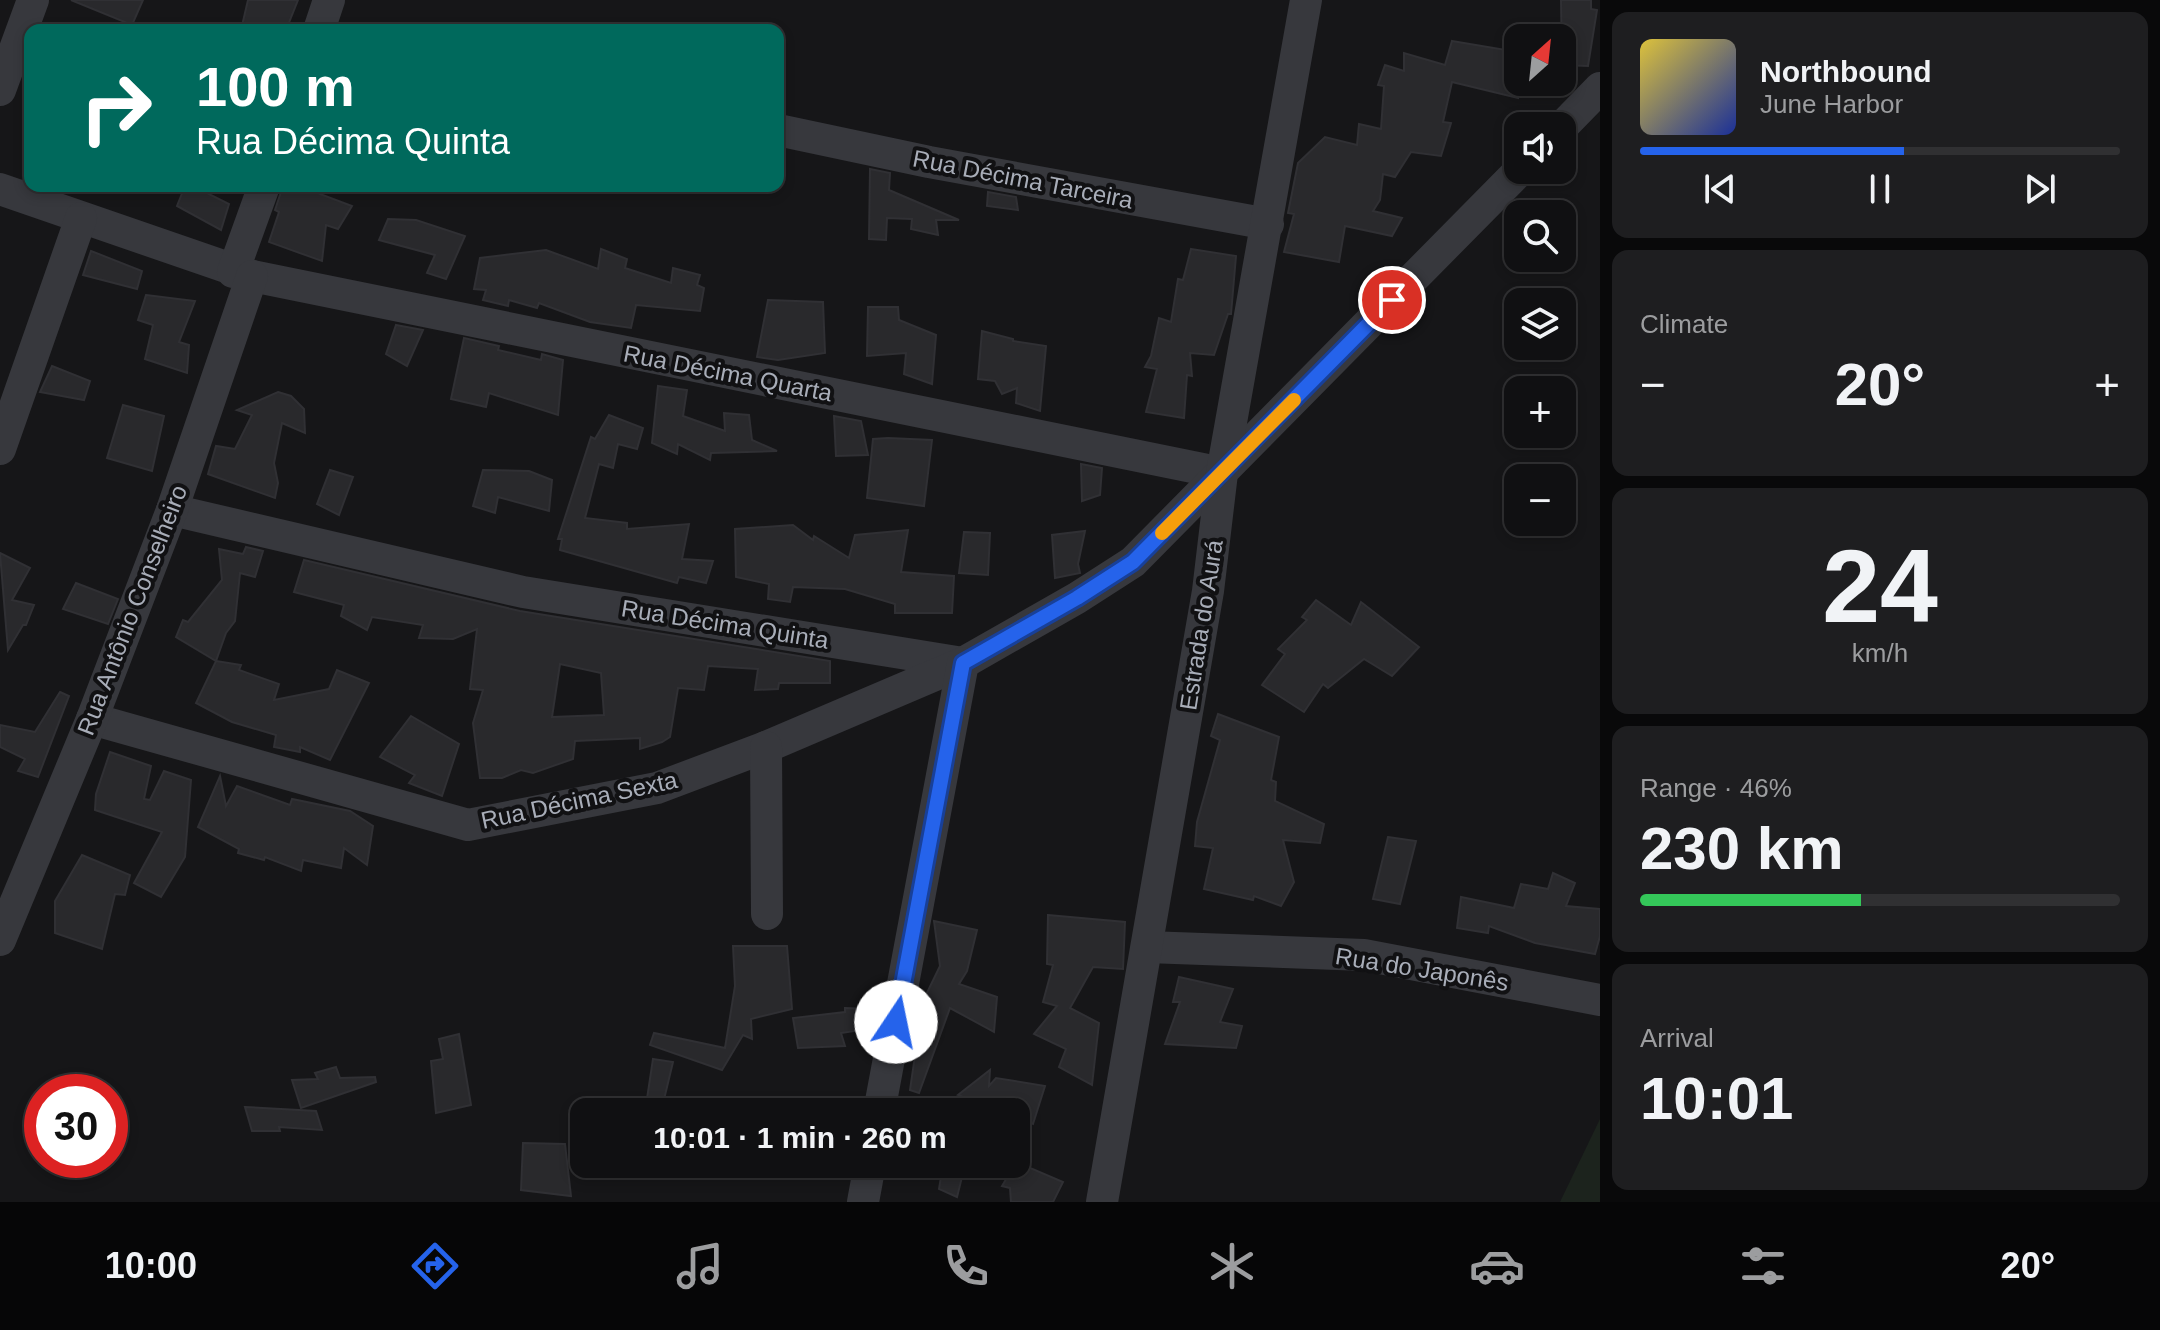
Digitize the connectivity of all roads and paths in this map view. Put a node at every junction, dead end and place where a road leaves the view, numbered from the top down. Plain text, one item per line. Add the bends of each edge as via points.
1 (33, 0) edge
2 (329, 0) edge
3 (1306, 0) edge
4 (24, 24) edge
5 (321, 24) edge
6 (24, 25) edge
7 (1600, 88) edge
8 (0, 90) edge
9 (1576, 113) edge
10 (784, 131) edge
11 (1506, 184) edge
12 (0, 189) edge
13 (263, 192) edge
14 (81, 218) junction
15 (1268, 224) junction
16 (243, 274) junction
17 (0, 449) edge
18 (1222, 473) junction
19 (172, 510) junction
20 (963, 663) junction
21 (92, 719) junction
22 (766, 747) junction
23 (767, 914) dead end
24 (0, 940) edge
25 (1147, 947) junction
26 (1600, 1000) edge
27 (882, 1098) edge
28 (867, 1178) edge
29 (863, 1202) edge
30 (1102, 1202) edge

1 - 4 street
2 - 5 street
3 - 15 street, Estrada do Aurá
6 - 8 street
7 - 9 street
10 - 15 street, Rua Décima Tarceira
11 - 18 street
12 - 14 street, Rua Décima Quarta
13 - 16 street, Rua Antônio Conselheiro
14 - 16 street, Rua Décima Quarta
14 - 17 street
15 - 18 street, Estrada do Aurá
16 - 18 street, Rua Décima Quarta
16 - 19 street, Rua Antônio Conselheiro
18 - 20 street via 1133,562
18 - 25 street, Estrada do Aurá via 1208,591
19 - 20 street, Rua Décima Quinta via 523,592
19 - 21 street, Rua Antônio Conselheiro
20 - 22 street, Rua Décima Sexta
20 - 27 street
21 - 22 street, Rua Décima Sexta via 468,825 657,788
21 - 24 street, Rua Antônio Conselheiro
22 - 23 street
25 - 26 street, Rua do Japonês via 1364,955
25 - 30 street, Estrada do Aurá
28 - 29 street

